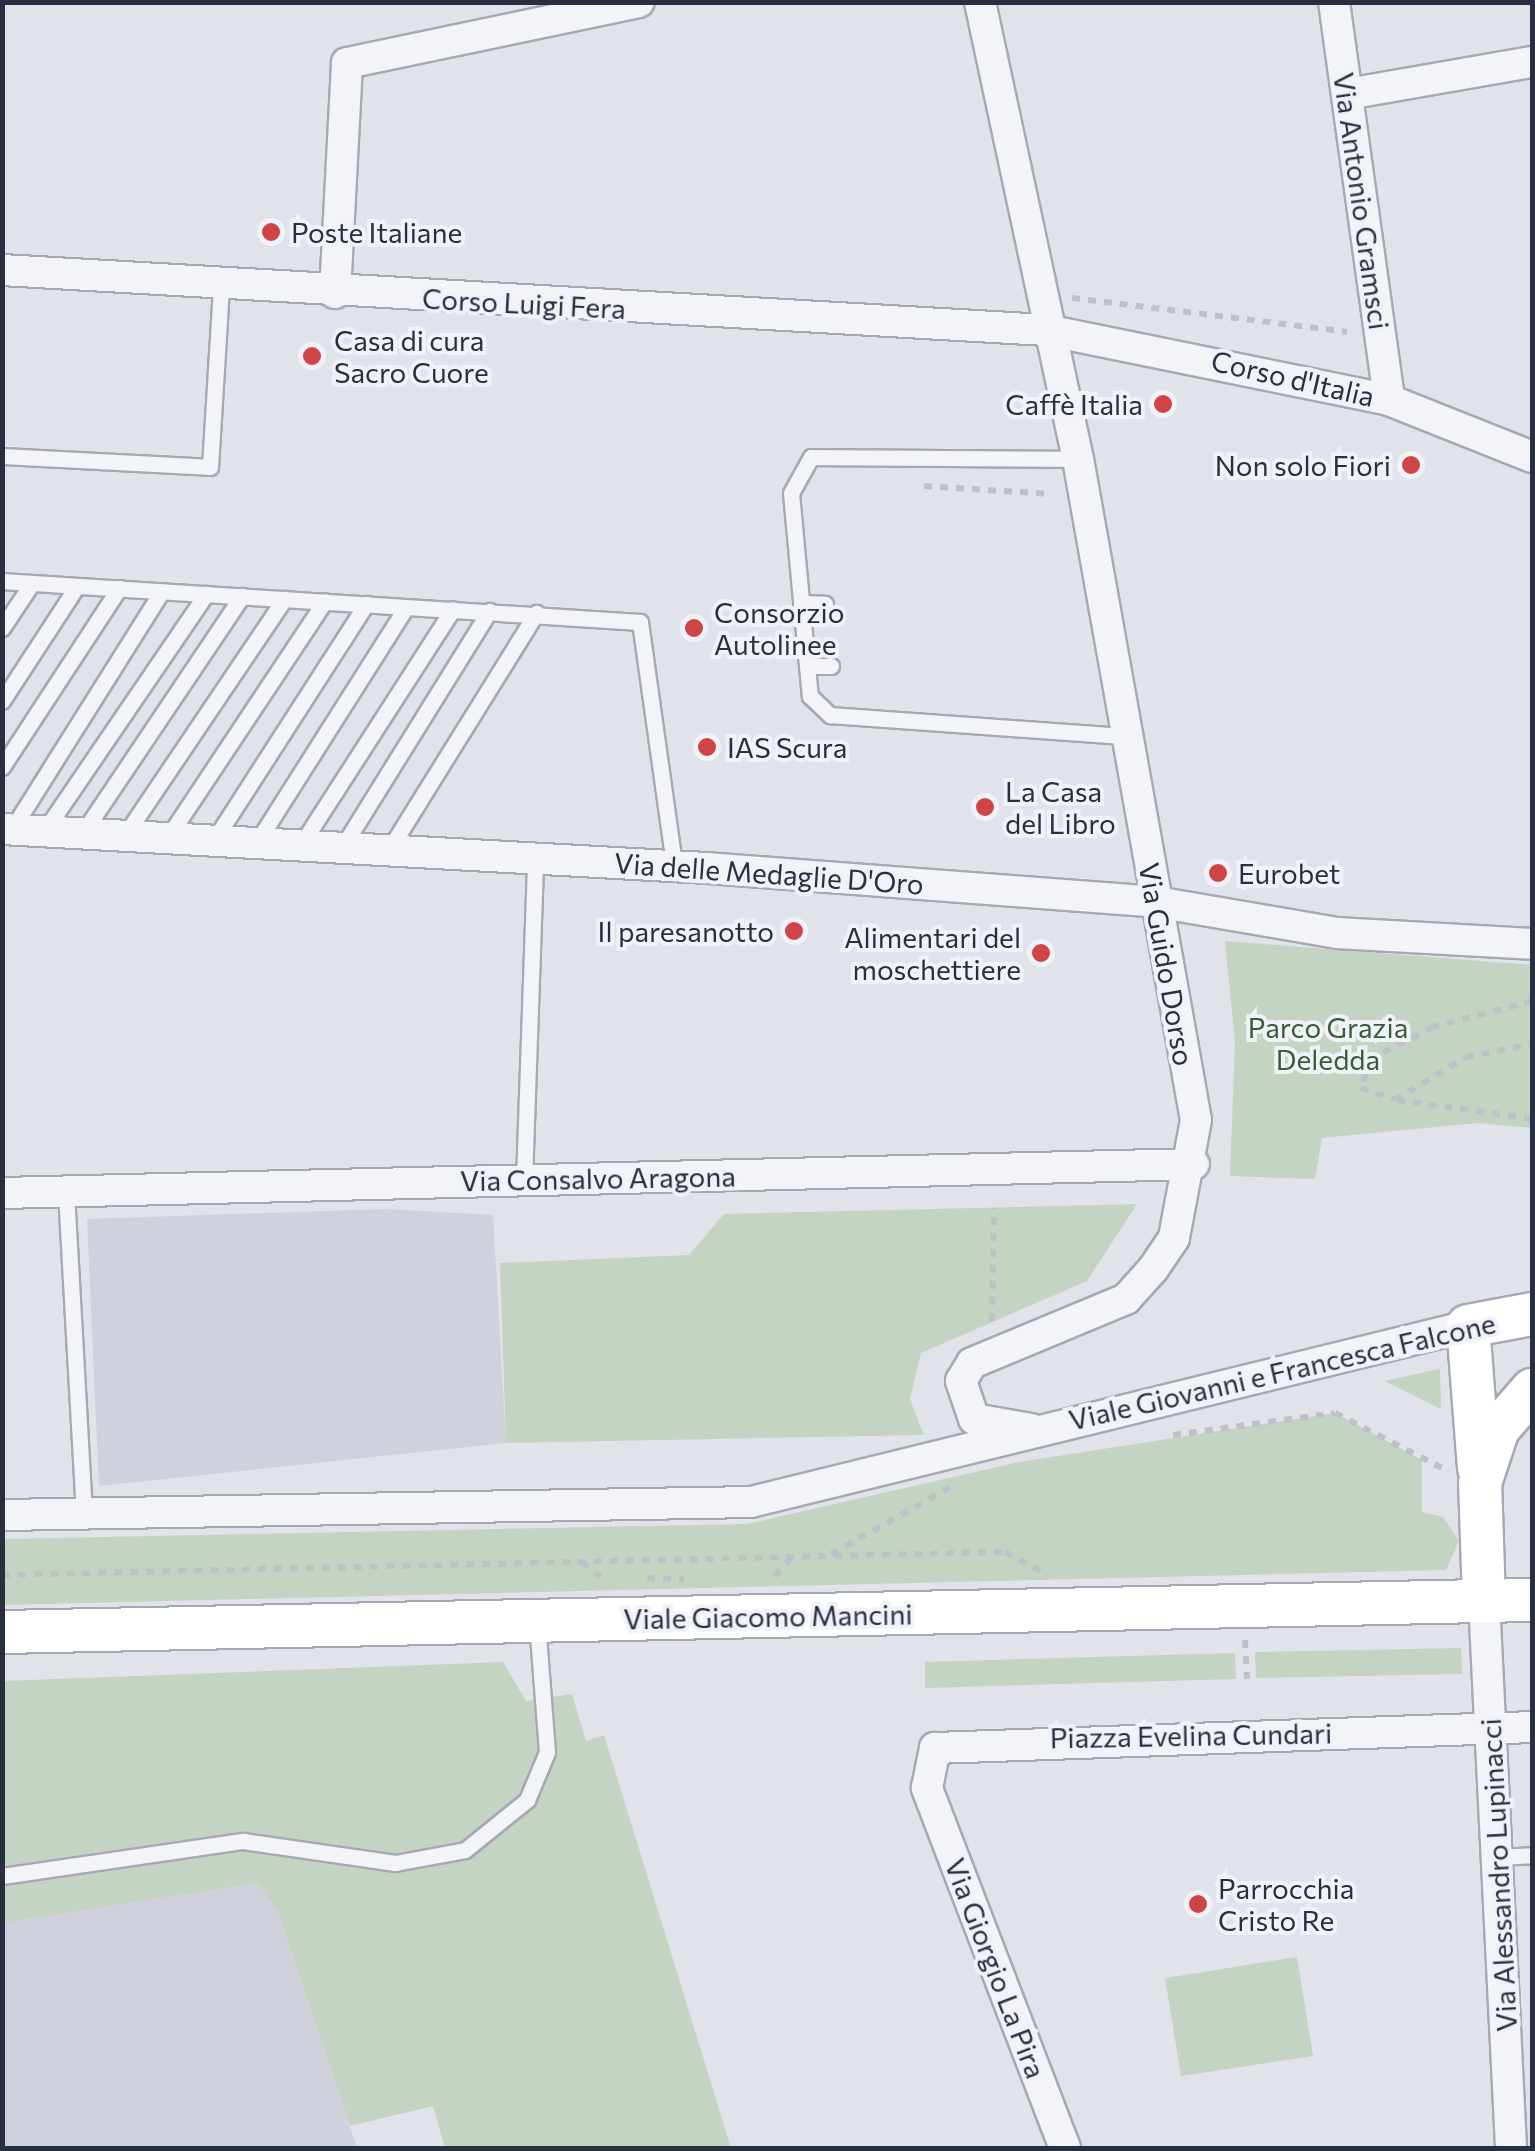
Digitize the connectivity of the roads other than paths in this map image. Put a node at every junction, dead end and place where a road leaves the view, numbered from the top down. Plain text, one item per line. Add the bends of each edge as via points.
1 (638, 2) edge
2 (980, 2) edge
3 (1334, 2) edge
4 (1532, 62) edge
5 (1348, 94) junction
6 (2, 270) edge
7 (221, 286) junction
8 (335, 293) junction
9 (1046, 330) junction
10 (1389, 400) junction
11 (2, 456) edge
12 (1532, 456) edge
13 (1078, 460) junction
14 (2, 581) edge
15 (32, 583) junction
16 (77, 586) junction
17 (119, 588) junction
18 (162, 591) junction
19 (206, 594) junction
20 (242, 596) junction
21 (284, 599) junction
22 (325, 602) junction
23 (801, 603) junction
24 (366, 604) junction
25 (825, 604) dead end
26 (406, 606) junction
27 (453, 609) junction
28 (489, 611) junction
29 (536, 613) junction
30 (2, 628) edge
31 (807, 666) junction
32 (831, 666) dead end
33 (2, 700) edge
34 (1126, 736) junction
35 (2, 767) edge
36 (7, 829) edge
37 (44, 831) junction
38 (82, 834) junction
39 (125, 836) junction
40 (168, 838) junction
41 (214, 840) junction
42 (257, 842) junction
43 (302, 843) junction
44 (343, 846) junction
45 (390, 848) junction
46 (536, 857) junction
47 (674, 865) junction
48 (1156, 902) junction
49 (1532, 944) edge
50 (1194, 1164) junction
51 (524, 1180) junction
52 (66, 1192) junction
53 (2, 1193) edge
54 (1532, 1314) edge
55 (1468, 1326) junction
56 (1532, 1390) edge
57 (1031, 1429) junction
58 (1515, 1430) edge
59 (1480, 1483) junction
60 (84, 1513) junction
61 (2, 1515) edge
62 (1532, 1600) edge
63 (1484, 1601) junction
64 (536, 1621) junction
65 (2, 1632) edge
66 (1532, 1726) edge
67 (1490, 1728) junction
68 (927, 1788) joint
69 (1532, 1856) edge
70 (1496, 1857) junction
71 (2, 1876) edge
72 (1065, 2148) edge
73 (1512, 2148) edge

1 - 8 street via 346,63
2 - 9 street, Via Guido Dorso
3 - 5 street, Via Antonio Gramsci
4 - 5 street
5 - 10 street, Via Antonio Gramsci
6 - 7 street, Corso Luigi Fera
7 - 8 street, Corso Luigi Fera
7 - 11 lane via 210,467
8 - 9 street, Corso Luigi Fera
9 - 10 street, Corso d'Italia
9 - 13 street, Via Guido Dorso
10 - 12 street, Corso d'Italia
13 - 23 lane via 811,457 791,492
13 - 34 street, Via Guido Dorso
14 - 15 lane
15 - 16 lane
15 - 30 lane
16 - 17 lane
16 - 33 lane
17 - 18 lane
17 - 35 lane
18 - 19 lane
18 - 36 lane
19 - 20 lane
19 - 37 lane
20 - 21 lane
20 - 38 lane
21 - 22 lane
21 - 39 lane
22 - 24 lane
22 - 40 lane
23 - 25 lane
23 - 31 lane
24 - 26 lane
24 - 41 lane
26 - 27 lane
26 - 42 lane
27 - 28 lane
27 - 43 lane
28 - 29 lane
28 - 44 lane
29 - 45 lane
29 - 47 lane via 640,622
31 - 32 lane
31 - 34 lane via 812,707 830,715
34 - 48 street, Via Guido Dorso
36 - 37 street, Via delle Medaglie D'Oro
37 - 38 street, Via delle Medaglie D'Oro
38 - 39 street, Via delle Medaglie D'Oro
39 - 40 street, Via delle Medaglie D'Oro
40 - 41 street, Via delle Medaglie D'Oro
41 - 42 street, Via delle Medaglie D'Oro
42 - 43 street, Via delle Medaglie D'Oro
43 - 44 street, Via delle Medaglie D'Oro
44 - 45 street, Via delle Medaglie D'Oro
45 - 46 street, Via delle Medaglie D'Oro
46 - 47 street, Via delle Medaglie D'Oro
46 - 51 lane
47 - 48 street, Via delle Medaglie D'Oro
48 - 49 street, Via delle Medaglie D'Oro via 1337,933
48 - 50 street, Via Guido Dorso via 1196,1120
50 - 51 street, Via Consalvo Aragona
50 - 57 street, Via Guido Dorso via 1174,1238 1126,1299 972,1363 961,1382 974,1419
51 - 52 street, Via Consalvo Aragona
52 - 53 street, Via Consalvo Aragona
52 - 60 lane
54 - 55 street, Viale Giovanni e Francesca Falcone
55 - 57 street, Viale Giovanni e Francesca Falcone
55 - 59 street
56 - 58 street
57 - 60 street, Viale Giovanni e Francesca Falcone via 750,1502
58 - 59 street
59 - 63 street
60 - 61 street, Viale Giovanni e Francesca Falcone
62 - 63 street, Viale Giacomo Mancini
63 - 64 street, Viale Giacomo Mancini
63 - 67 street, Via Alessandro Lupinacci
64 - 65 street, Viale Giacomo Mancini
64 - 71 lane via 547,1752 527,1800 465,1850 395,1862 242,1841
66 - 67 street, Piazza Evelina Cundari
67 - 68 street, Piazza Evelina Cundari via 945,1741 928,1760
67 - 70 street, Via Alessandro Lupinacci
68 - 72 street, Via Giorgio La Pira
69 - 70 lane
70 - 73 street, Via Alessandro Lupinacci

